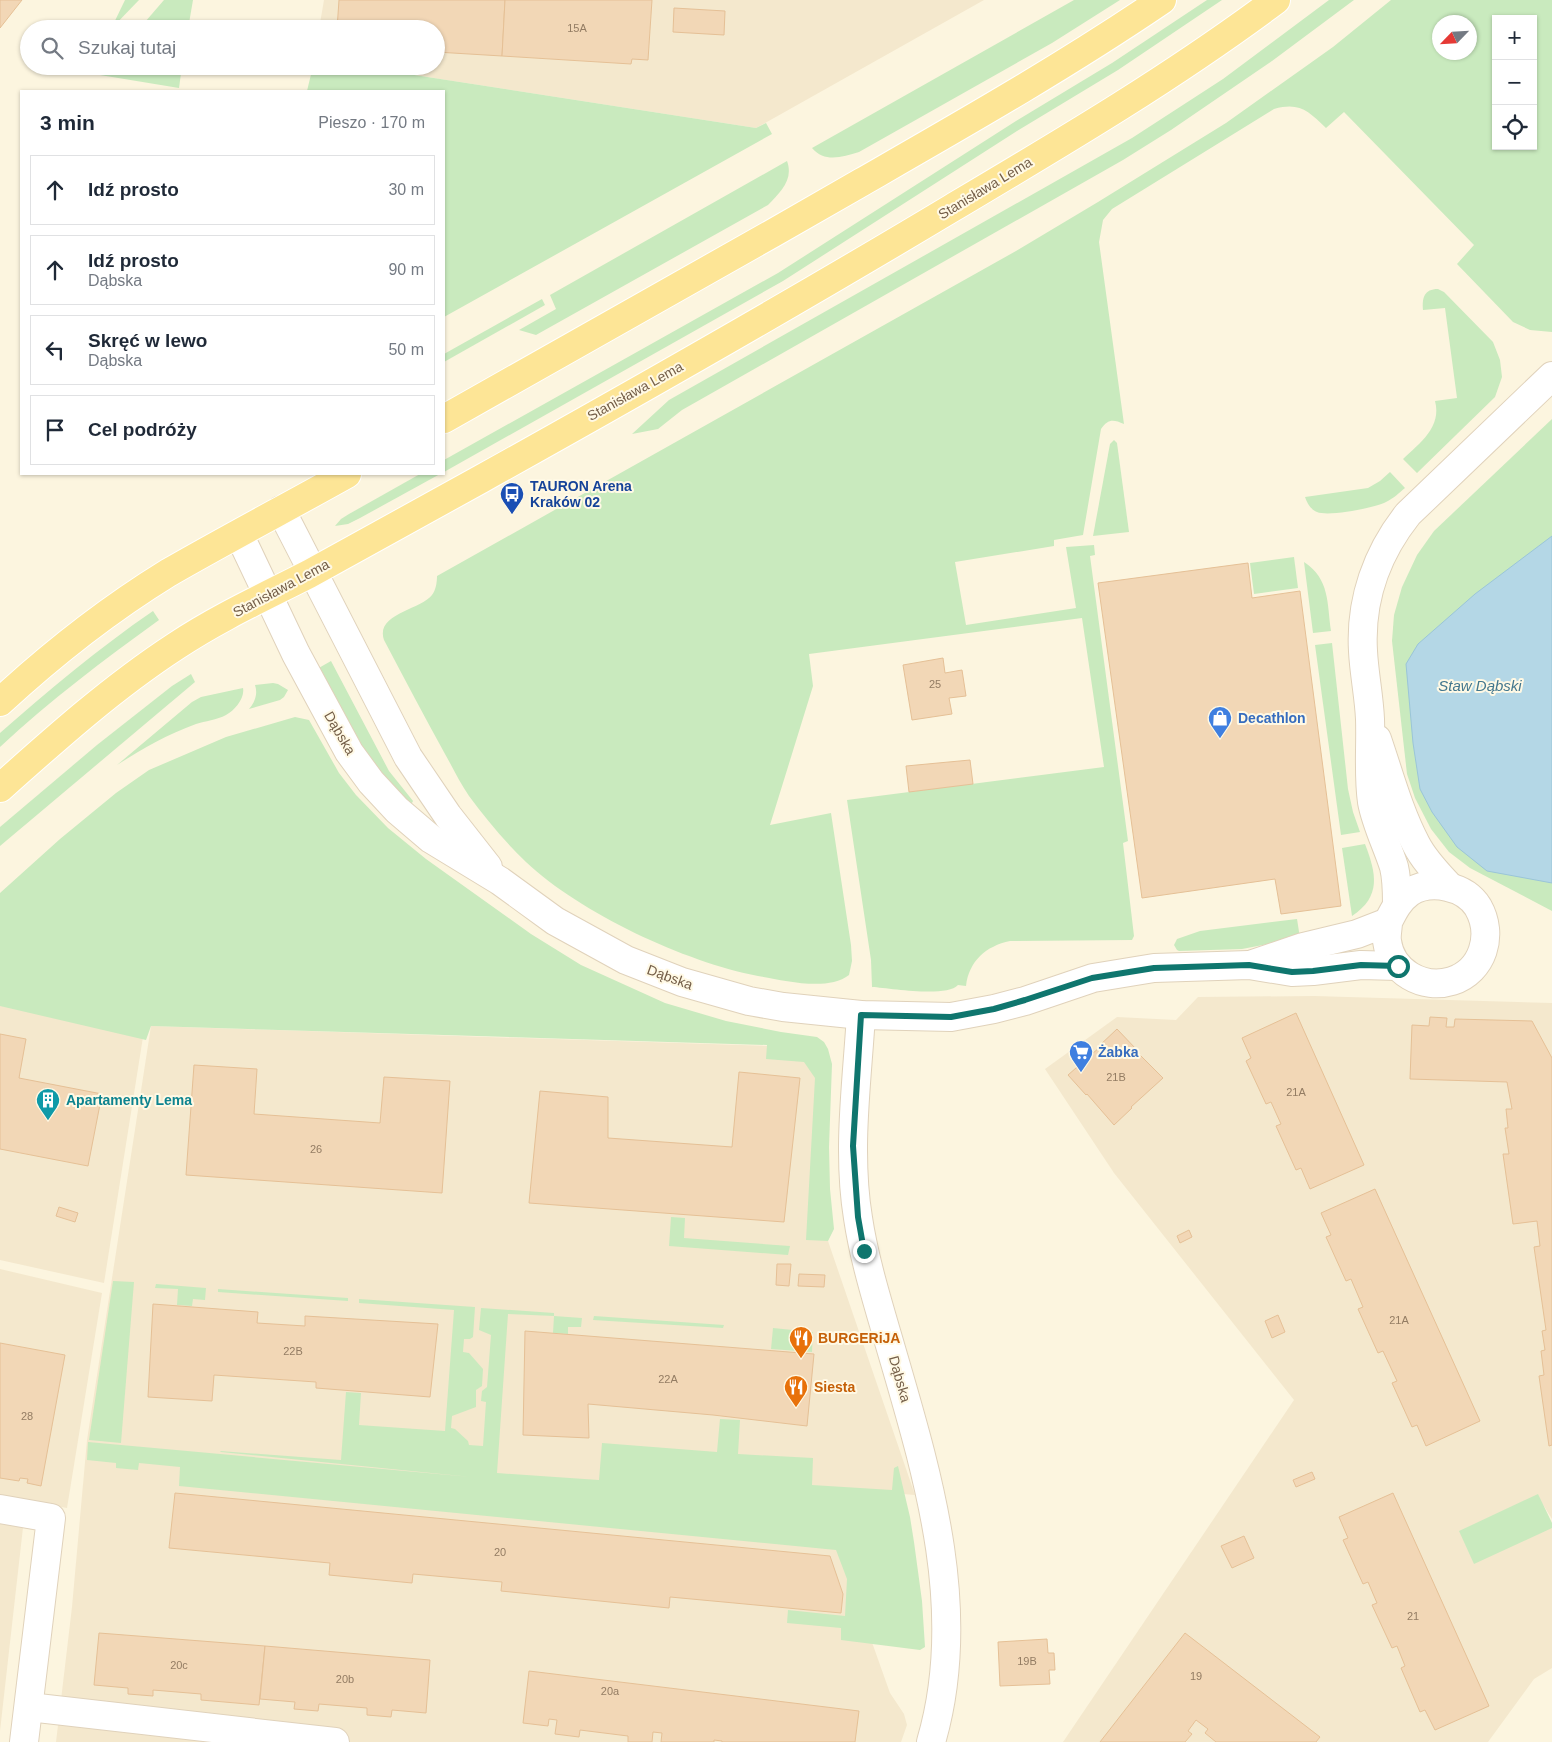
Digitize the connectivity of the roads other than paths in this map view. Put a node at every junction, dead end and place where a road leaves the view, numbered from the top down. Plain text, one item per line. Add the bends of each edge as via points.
1 (1162, 0) edge
2 (1276, 0) edge
3 (1552, 376) edge
4 (445, 419) edge
5 (345, 475) edge
6 (281, 510) junction
7 (239, 534) junction
8 (312, 572) junction
9 (268, 595) junction
10 (0, 702) edge
11 (1370, 719) junction
12 (0, 788) edge
13 (500, 881) junction
14 (1449, 886) junction
15 (1392, 913) junction
16 (1249, 965) junction
17 (1398, 966) junction
18 (861, 1015) junction
19 (0, 1509) edge
20 (29, 1707) junction
21 (24, 1742) edge
22 (335, 1742) edge
23 (931, 1742) edge

1 - 4 main road via 966,122
2 - 8 main road, Stanisława Lema via 1146,91 844,273
3 - 11 street via 1426,495 1395,530 1384,549 1364,613 1363,650
5 - 6 main road
6 - 7 main road
6 - 8 street, Dąbska
7 - 9 street, Dąbska
7 - 10 main road via 168,574 102,618
8 - 9 main road, Stanisława Lema
8 - 13 street, Dąbska via 408,757 448,816
9 - 12 main road, Stanisława Lema via 201,630 148,666
9 - 13 street, Dąbska via 296,654 350,752 371,782 431,839
11 - 14 street via 1416,846
11 - 15 street via 1372,803 1397,886
13 - 18 street, Dąbska via 575,933 626,960 682,982 749,1001
14 - 15 street via 1429,885 1411,892
14 - 17 street via 1467,895 1478,907 1486,928 1484,948 1476,966 1461,978 1442,984 1423,983
15 - 16 street via 1356,934
15 - 17 street via 1387,941
16 - 17 street via 1292,972 1361,965
16 - 18 street, Dąbska via 1154,968 1120,973 1092,978 1002,1007 951,1017
18 - 23 street, Dąbska via 853,1146 858,1217 872,1288 925,1472 944,1583 945,1672 942,1700
19 - 20 street via 51,1518
20 - 21 street
20 - 22 street

